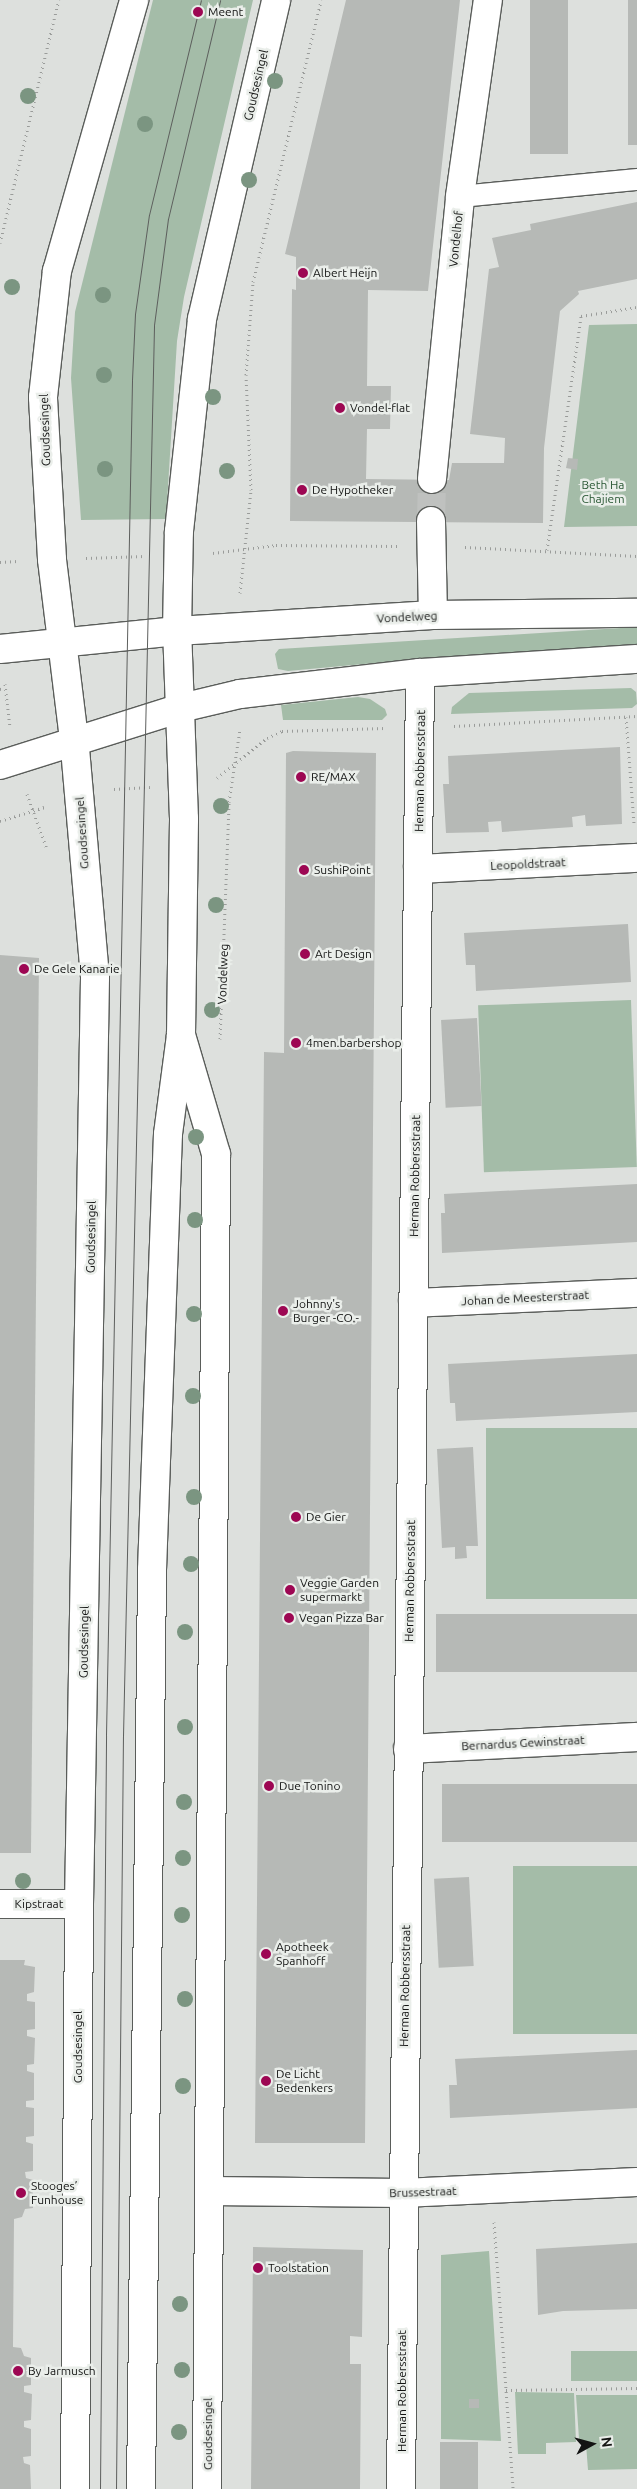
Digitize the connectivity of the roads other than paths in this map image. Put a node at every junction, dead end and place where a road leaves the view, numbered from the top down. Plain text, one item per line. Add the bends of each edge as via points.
1 (134, 0) edge
2 (276, 0) edge
3 (488, 0) edge
4 (637, 179) edge
5 (460, 196) junction
6 (432, 479) tunnel mouth
7 (431, 521) tunnel mouth
8 (637, 613) edge
9 (433, 615) junction
10 (177, 631) junction
11 (63, 643) junction
12 (0, 649) edge
13 (637, 659) edge
14 (420, 673) junction
15 (181, 708) junction
16 (74, 740) junction
17 (0, 765) edge
18 (636, 858) edge
19 (418, 869) junction
20 (181, 1035) junction
21 (637, 1293) edge
22 (414, 1303) junction
23 (637, 1737) edge
24 (408, 1749) junction
25 (0, 1904) edge
26 (79, 1904) junction
27 (637, 2182) edge
28 (209, 2191) junction
29 (403, 2193) junction
30 (75, 2489) edge
31 (141, 2489) edge
32 (207, 2489) edge
33 (401, 2489) edge

1 - 11 street, Goudsesingel via 57,271 50,317 43,398 52,559
2 - 10 street, Goudsesingel via 202,319 180,553
3 - 5 street, Vondelhof
4 - 5 lane
5 - 6 street, Vondelhof
7 - 9 street
8 - 9 street, Vondelweg
9 - 10 street, Vondelweg
10 - 11 street, Vondelweg
10 - 15 street, Goudsesingel
11 - 12 street, Vondelweg
11 - 16 street, Goudsesingel
13 - 14 street
14 - 15 street via 240,694
14 - 19 street, Herman Robbersstraat
15 - 16 street
15 - 20 street, Goudsesingel
16 - 17 street
16 - 26 street, Goudsesingel via 92,929 96,1012
18 - 19 street, Leopoldstraat
19 - 22 street, Herman Robbersstraat
20 - 28 street, Goudsesingel via 216,1154
20 - 31 street, Goudsesingel via 168,1134 152,1570
21 - 22 street, Johan de Meesterstraat
22 - 24 street, Herman Robbersstraat
23 - 24 street, Bernardus Gewinstraat
24 - 29 street, Herman Robbersstraat
25 - 26 street, Kipstraat
26 - 30 street, Goudsesingel
27 - 29 street, Brussestraat
28 - 29 street, Brussestraat
28 - 32 street, Goudsesingel
29 - 33 street, Herman Robbersstraat

